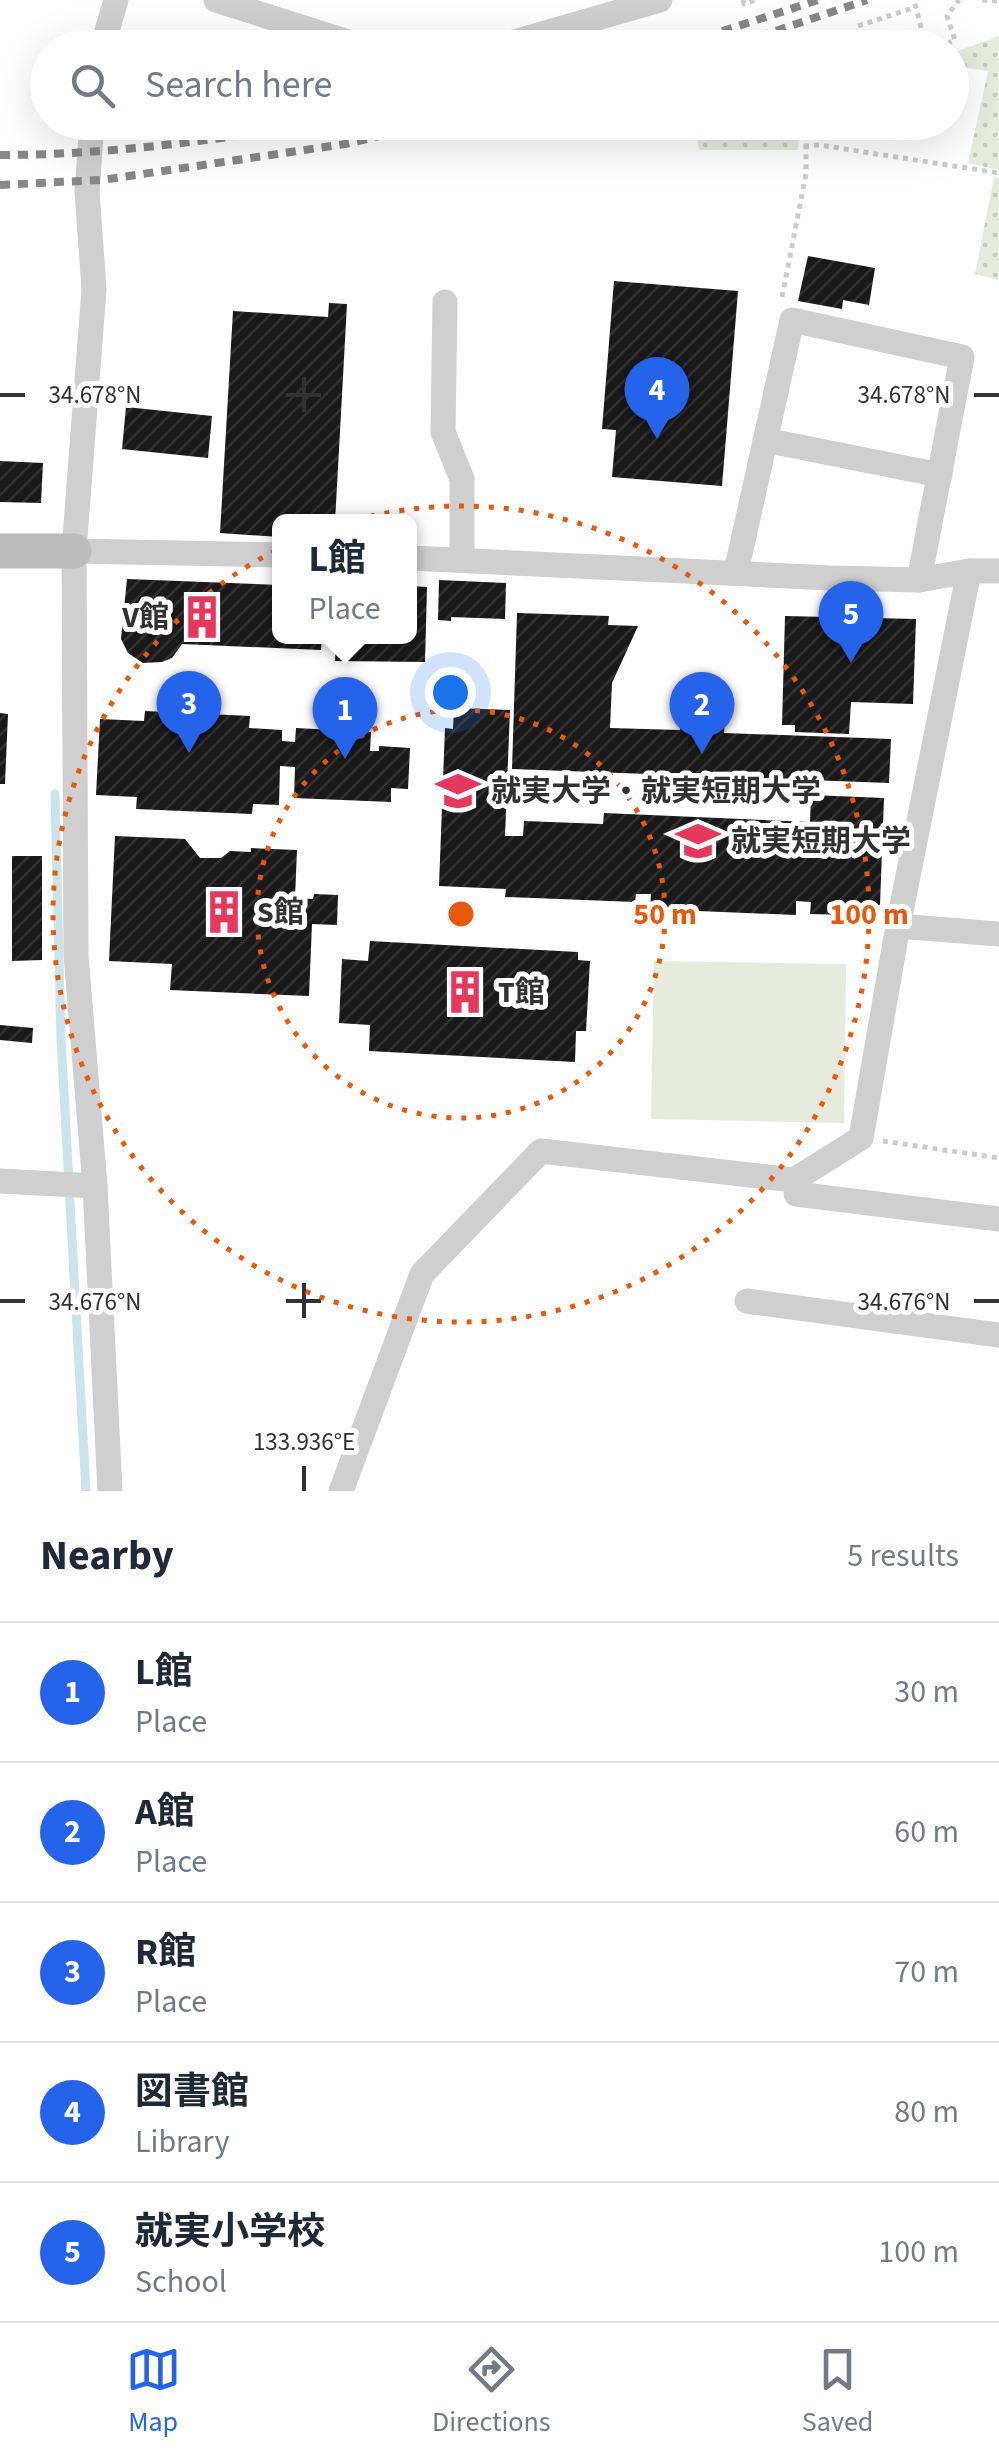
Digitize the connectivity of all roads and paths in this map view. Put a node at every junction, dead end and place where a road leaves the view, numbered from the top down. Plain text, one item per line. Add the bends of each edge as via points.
1 (116, 0) edge
2 (216, 0) edge
3 (660, 0) edge
4 (743, 0) edge
5 (959, 0) edge
6 (982, 0) edge
7 (753, 1) edge
8 (999, 1) edge
9 (915, 4) edge
10 (858, 26) dead end
11 (107, 30) edge
12 (310, 30) edge
13 (555, 30) edge
14 (922, 30) edge
15 (952, 30) edge
16 (91, 140) edge
17 (804, 140) edge
18 (804, 146) junction
19 (999, 174) edge
20 (445, 302) dead end
21 (792, 320) junction
22 (765, 440) junction
23 (940, 475) junction
24 (0, 551) edge
25 (74, 552) junction
26 (272, 554) edge
27 (417, 558) edge
28 (462, 560) junction
29 (969, 571) junction
30 (736, 572) junction
31 (999, 572) edge
32 (920, 580) junction
33 (898, 926) junction
34 (999, 934) edge
35 (861, 1138) junction
36 (999, 1158) edge
37 (0, 1181) edge
38 (77, 1186) junction
39 (796, 1194) dead end
40 (999, 1218) edge
41 (747, 1300) dead end
42 (999, 1335) edge
43 (110, 1491) edge
44 (341, 1491) edge

1 - 11 street
2 - 12 street
3 - 13 street
4 - 7 path
5 - 15 path via 947,16
6 - 8 path
9 - 10 path
9 - 14 path
16 - 25 street via 94,289
17 - 18 path
18 - 19 path
18 - 21 path via 806,174 780,306
20 - 28 street via 442,432 462,479
21 - 22 street
21 - 23 street via 962,357
22 - 23 street
22 - 30 street
23 - 32 street
24 - 25 street
25 - 26 street
25 - 38 street
27 - 28 street
28 - 30 street
29 - 31 street
29 - 32 street
29 - 33 street
30 - 32 street
33 - 34 street
33 - 35 street
35 - 36 path
35 - 44 street via 794,1180 541,1150 422,1274
37 - 38 street
38 - 43 street
39 - 40 street
41 - 42 street

